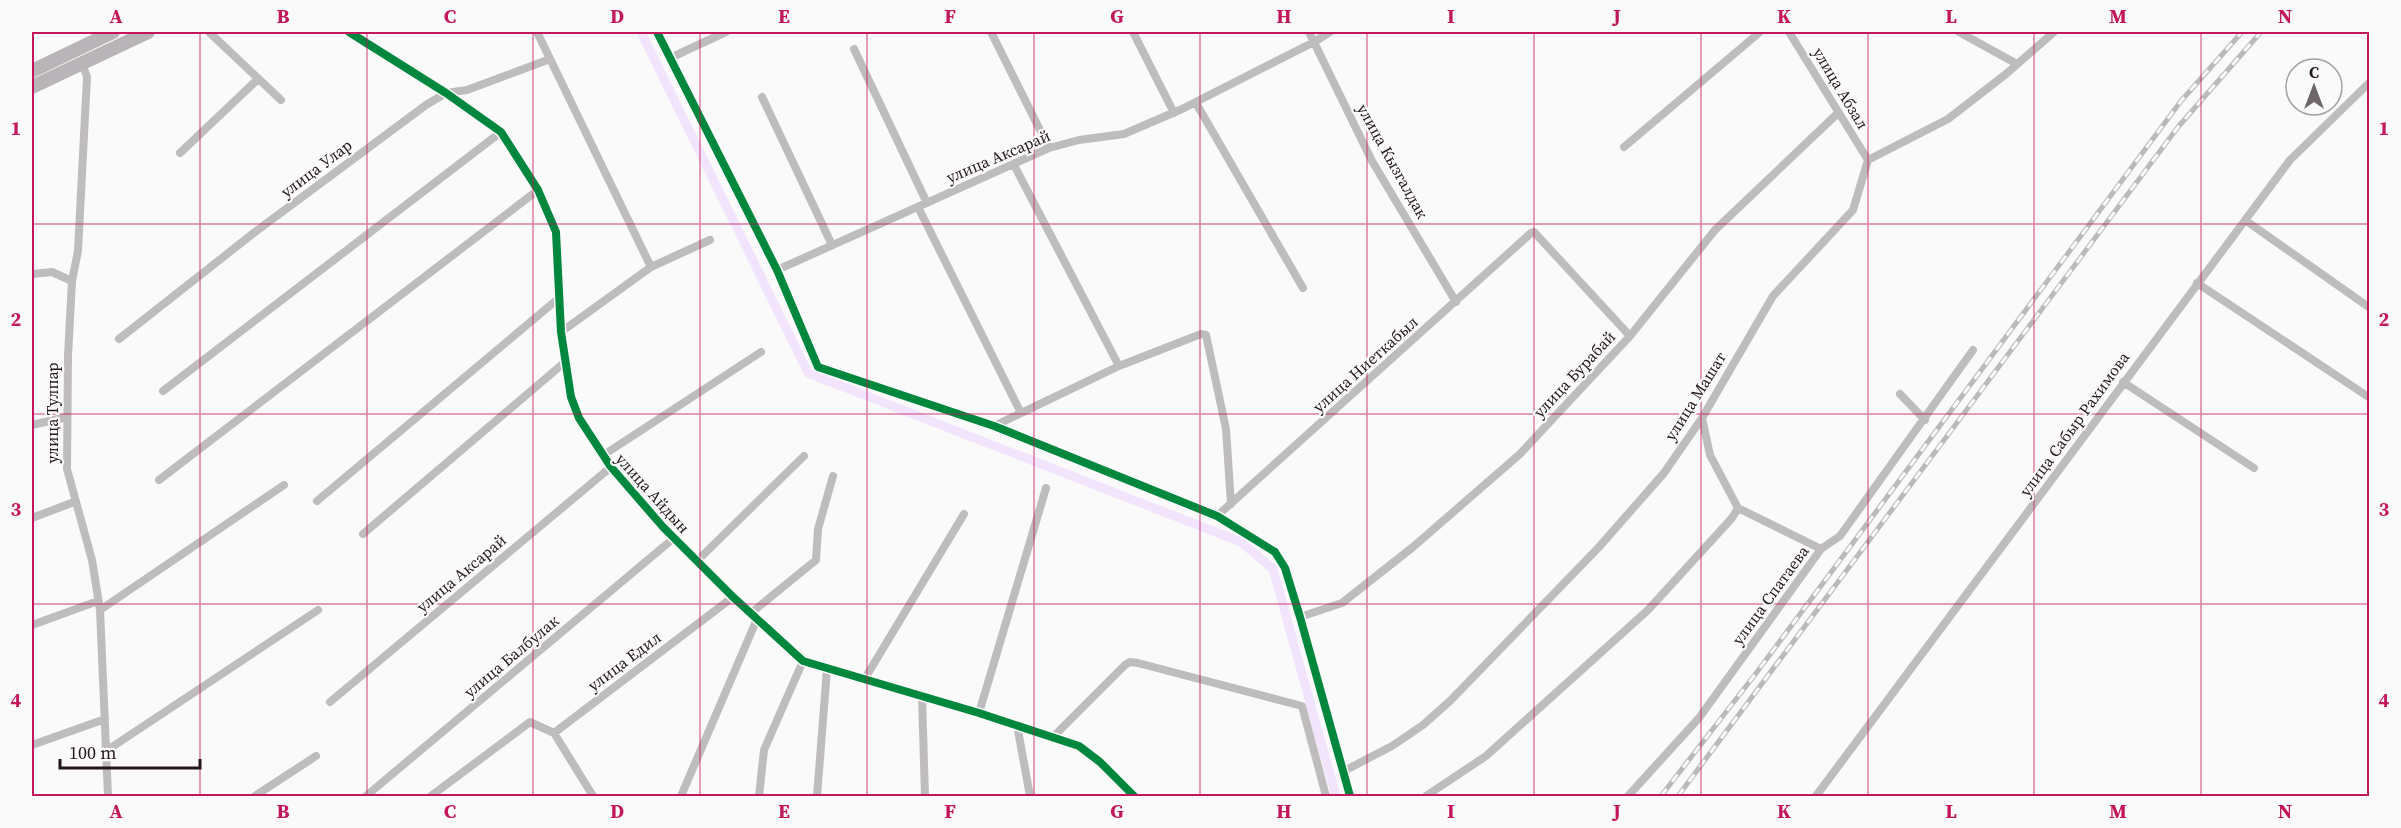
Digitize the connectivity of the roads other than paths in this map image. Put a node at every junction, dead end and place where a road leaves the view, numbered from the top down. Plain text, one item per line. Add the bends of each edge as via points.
1 (113, 32) edge
2 (148, 32) edge
3 (209, 32) edge
4 (349, 32) edge
5 (537, 32) edge
6 (657, 32) edge
7 (726, 32) edge
8 (991, 32) edge
9 (1133, 32) edge
10 (1309, 32) edge
11 (1330, 32) edge
12 (1760, 32) edge
13 (1959, 32) edge
14 (2054, 32) edge
15 (1793, 33) edge
16 (1314, 42) junction
17 (854, 49) dead end
18 (670, 58) junction
19 (550, 59) junction
20 (82, 63) junction
21 (2017, 64) junction
22 (32, 71) edge
23 (258, 80) junction
24 (2370, 81) edge
25 (32, 87) edge
26 (446, 93) junction
27 (762, 97) dead end
28 (281, 100) dead end
29 (1196, 103) junction
30 (1174, 113) junction
31 (1838, 113) junction
32 (501, 132) junction
33 (1624, 147) dead end
34 (1049, 148) junction
35 (180, 153) dead end
36 (1868, 160) junction
37 (1014, 165) junction
38 (538, 190) junction
39 (923, 205) junction
40 (2245, 220) junction
41 (710, 240) dead end
42 (832, 245) junction
43 (651, 267) junction
44 (777, 270) junction
45 (32, 274) edge
46 (72, 281) junction
47 (2197, 283) junction
48 (1303, 288) dead end
49 (559, 298) junction
50 (1456, 302) junction
51 (2370, 308) edge
52 (561, 332) junction
53 (1630, 336) junction
54 (119, 339) dead end
55 (1973, 350) dead end
56 (761, 352) dead end
57 (565, 362) junction
58 (1119, 366) junction
59 (2123, 382) junction
60 (163, 391) dead end
61 (1900, 394) dead end
62 (2370, 398) edge
63 (1021, 413) junction
64 (67, 417) junction
65 (1702, 418) junction
66 (1925, 420) junction
67 (32, 425) edge
68 (993, 426) junction
69 (602, 456) junction
70 (804, 456) dead end
71 (610, 467) junction
72 (2254, 468) dead end
73 (833, 476) dead end
74 (159, 480) dead end
75 (284, 485) dead end
76 (1046, 489) dead end
77 (318, 501) dead end
78 (74, 502) junction
79 (1231, 504) junction
80 (1738, 508) junction
81 (964, 514) dead end
82 (1217, 516) junction
83 (32, 518) edge
84 (363, 534) dead end
85 (674, 538) junction
86 (1821, 549) junction
87 (697, 561) junction
88 (733, 597) junction
89 (99, 605) junction
90 (318, 610) dead end
91 (754, 616) junction
92 (1300, 617) junction
93 (32, 626) edge
94 (803, 661) junction
95 (827, 669) junction
96 (864, 680) junction
97 (922, 697) junction
98 (330, 702) dead end
99 (978, 713) junction
100 (105, 719) junction
101 (1017, 725) junction
102 (554, 733) junction
103 (1053, 738) junction
104 (32, 745) edge
105 (106, 751) junction
106 (316, 756) dead end
107 (1344, 771) junction
108 (108, 796) edge
109 (255, 796) edge
110 (366, 796) edge
111 (431, 796) edge
112 (593, 796) edge
113 (681, 796) edge
114 (759, 796) edge
115 (817, 796) edge
116 (925, 796) edge
117 (1030, 796) edge
118 (1134, 796) edge
119 (1326, 796) edge
120 (1350, 796) edge
121 (1426, 796) edge
122 (1628, 796) edge
123 (1816, 796) edge

1 - 22 main road
2 - 20 main road
3 - 23 street
4 - 26 street, улица Айдын
5 - 19 street
6 - 18 street
7 - 18 street
8 - 34 street
9 - 30 street
10 - 16 street, улица Кызгалдак
11 - 16 street, улица Аксарай
12 - 33 street
13 - 21 street
14 - 21 street
15 - 31 street, улица Абзал
16 - 29 street, улица Аксарай
16 - 50 street, улица Кызгалдак via 1372,161
17 - 39 street
18 - 44 street
19 - 26 street, улица Улар via 466,90
19 - 43 street
20 - 25 main road
20 - 46 street, улица Тулпар via 87,76 78,251
21 - 36 street via 1948,119
23 - 28 street
23 - 35 street
24 - 40 street, улица Сабыр Рахимова via 2290,160
26 - 32 street, улица Айдын
26 - 54 street, улица Улар via 255,232
27 - 42 street
29 - 30 street, улица Аксарай
29 - 48 street
30 - 34 street, улица Аксарай via 1124,135
31 - 36 street, улица Абзал
31 - 53 street, улица Бурабай via 1715,230
32 - 38 street, улица Айдын
32 - 60 street
34 - 37 street, улица Аксарай
36 - 65 street, улица Машат via 1853,210 1773,296
37 - 39 street, улица Аксарай
37 - 58 street
38 - 49 street, улица Айдын via 555,232
38 - 74 street
39 - 42 street, улица Аксарай
39 - 63 street
40 - 47 street, улица Сабыр Рахимова
40 - 51 street
41 - 43 street
42 - 44 street, улица Аксарай
43 - 52 street
44 - 68 street via 818,367
45 - 46 street via 52,272
46 - 64 street, улица Тулпар
47 - 59 street, улица Сабыр Рахимова
47 - 62 street
49 - 52 street, улица Айдын
49 - 77 street
50 - 53 street, улица Ниеткабыл via 1534,232
50 - 79 street, улица Ниеткабыл
52 - 57 street, улица Айдын
53 - 92 street, улица Бурабай via 1520,454 1422,540 1342,603
55 - 66 street, улица Спатаева
56 - 69 street
57 - 69 street, улица Айдын via 570,397
57 - 84 street
58 - 63 street
58 - 79 street via 1206,335 1226,429
59 - 72 street
59 - 123 street, улица Сабыр Рахимова
61 - 66 street
63 - 68 street
64 - 67 street
64 - 78 street, улица Тулпар via 67,469
65 - 80 street via 1710,455
65 - 107 street, улица Машат via 1664,473 1599,547 1451,700 1392,746
66 - 86 street, улица Спатаева via 1840,536
68 - 82 street
69 - 71 street, улица Айдын
70 - 87 street
71 - 85 street, улица Айдын
71 - 98 street, улица Аксарай
73 - 91 street via 818,529 816,560
75 - 89 street
76 - 99 street
78 - 83 street
78 - 89 street, улица Тулпар via 92,560
79 - 82 street, улица Ниеткабыл
80 - 86 street
80 - 121 street via 1648,610 1486,756
81 - 96 street
82 - 92 street via 1275,552 1285,568
85 - 87 street, улица Айдын
85 - 110 street, улица Балбулак
86 - 122 street, улица Спатаева via 1699,718
87 - 88 street, улица Айдын
88 - 91 street, улица Айдын
88 - 102 street, улица Едил
89 - 93 street
89 - 100 street, улица Тулпар
90 - 105 street
91 - 94 street, улица Айдын
91 - 113 street
92 - 107 street
94 - 95 street, улица Айдын
94 - 114 street via 764,750
95 - 96 street, улица Айдын
95 - 115 street
96 - 97 street, улица Айдын
97 - 99 street, улица Айдын
97 - 116 street
99 - 101 street, улица Айдын
100 - 104 street
100 - 105 street, улица Тулпар
101 - 103 street, улица Айдын
101 - 117 street
102 - 111 street via 530,722
102 - 112 street
103 - 118 street, улица Айдын via 1079,746
103 - 119 street via 1125,666 1138,663 1302,706
105 - 108 street, улица Тулпар
106 - 109 street
107 - 120 street

